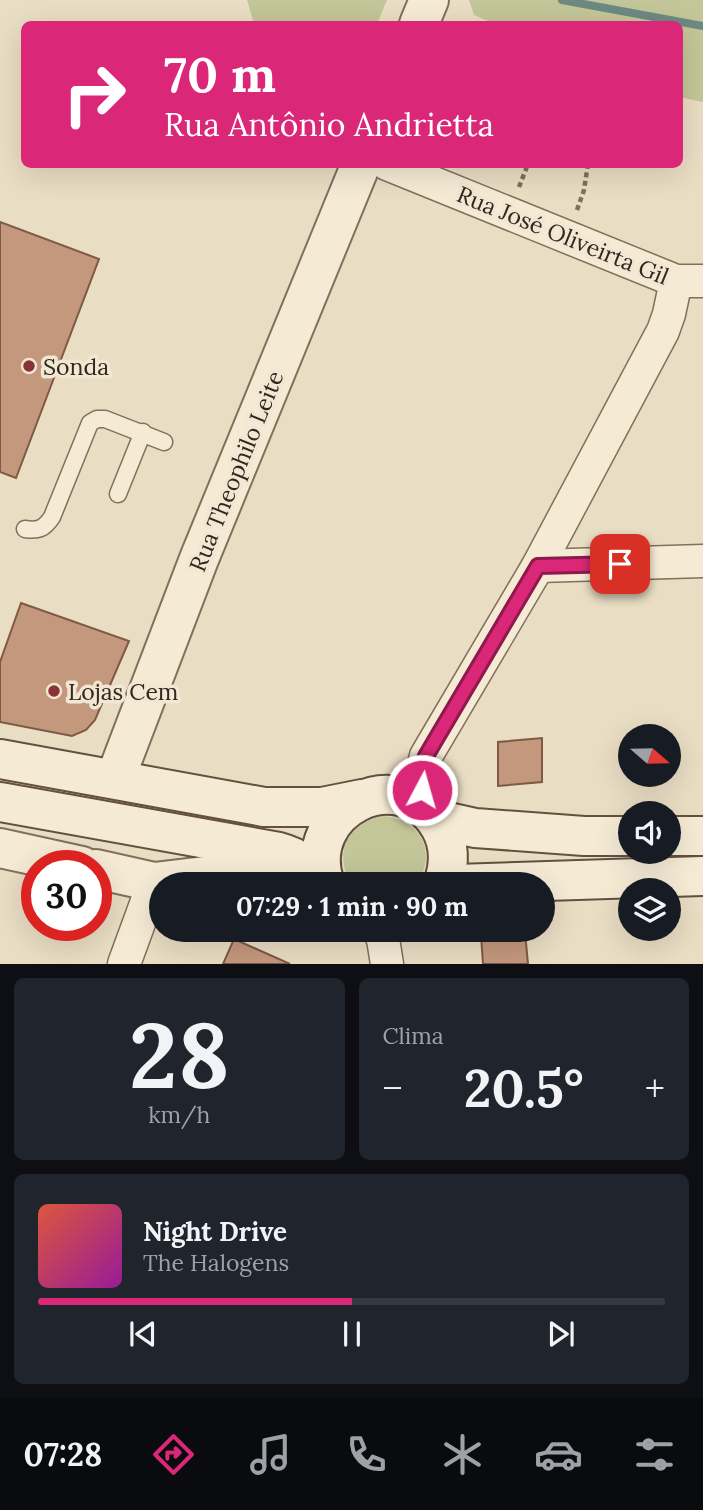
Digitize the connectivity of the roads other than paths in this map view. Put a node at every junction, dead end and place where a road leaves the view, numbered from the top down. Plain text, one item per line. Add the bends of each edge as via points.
1 (429, 0) edge
2 (420, 21) edge
3 (359, 168) edge
4 (397, 168) edge
5 (689, 281) edge
6 (143, 432) junction
7 (164, 442) dead end
8 (118, 494) dead end
9 (25, 529) dead end
10 (703, 562) edge
11 (538, 566) junction
12 (0, 759) edge
13 (115, 779) junction
14 (362, 799) junction
15 (0, 802) edge
16 (435, 819) junction
17 (143, 829) junction
18 (618, 836) edge
19 (681, 836) edge
20 (703, 836) edge
21 (0, 848) edge
22 (21, 853) edge
23 (313, 872) edge
24 (322, 872) edge
25 (446, 872) edge
26 (112, 873) edge
27 (703, 876) edge
28 (149, 881) edge
29 (555, 881) edge
30 (149, 896) edge
31 (383, 942) edge
32 (124, 964) edge
33 (387, 964) edge

1 - 2 main road
3 - 13 main road, Rua Theophilo Leite via 199,559
4 - 5 street, Rua José Oliveirta Gil
5 - 11 street via 671,306 663,331
6 - 7 lane
6 - 8 lane
6 - 9 lane via 105,419 90,423 52,517 46,526
10 - 11 street
11 - 16 street via 426,756 422,790
12 - 13 main road
13 - 14 main road via 264,807 322,807
13 - 17 main road via 121,814
14 - 16 main road via 402,797 422,805
14 - 24 main road via 345,809 328,830 320,859
15 - 17 main road
16 - 18 main road via 475,828
16 - 25 main road via 449,856
17 - 23 main road via 289,855
19 - 20 main road
21 - 22 main road
26 - 28 main road
27 - 29 main road
30 - 32 street
31 - 33 street

